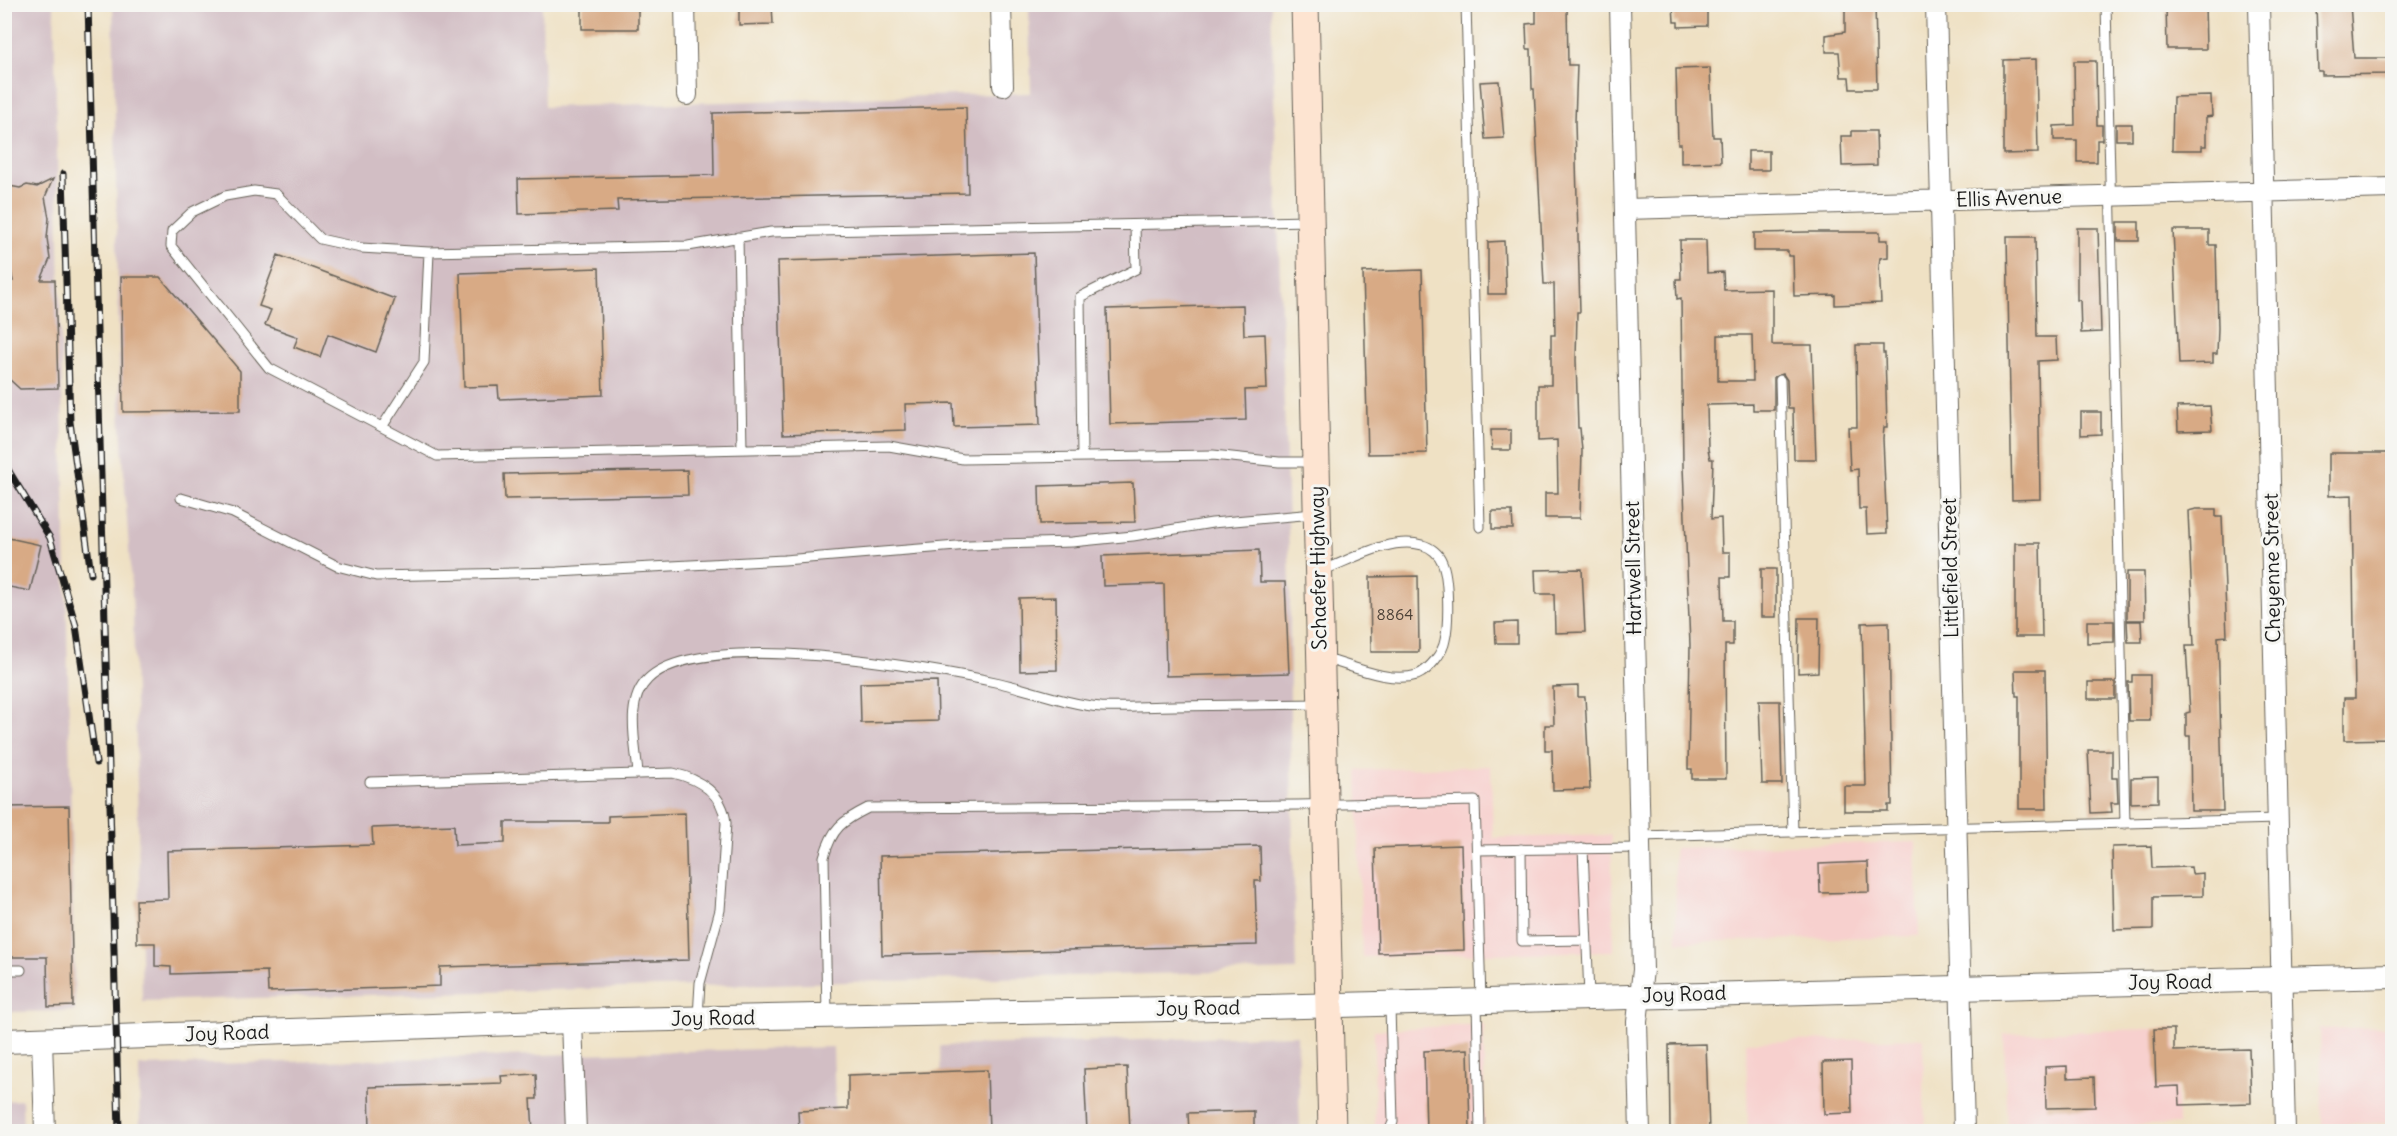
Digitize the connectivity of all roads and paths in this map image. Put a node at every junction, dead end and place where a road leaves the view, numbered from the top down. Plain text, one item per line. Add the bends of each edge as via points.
1 (685, 4) edge
2 (1001, 4) edge
3 (1305, 4) edge
4 (1466, 4) edge
5 (1620, 4) edge
6 (1936, 4) edge
7 (2106, 4) edge
8 (2259, 4) edge
9 (1003, 86) dead end
10 (687, 95) dead end
11 (2392, 188) edge
12 (2263, 191) junction
13 (2110, 195) junction
14 (1941, 200) junction
15 (1625, 209) junction
16 (1310, 221) junction
17 (1135, 225) junction
18 (738, 237) junction
19 (429, 252) junction
20 (1780, 380) dead end
21 (382, 427) junction
22 (742, 449) junction
23 (1082, 456) junction
24 (1316, 461) junction
25 (181, 498) dead end
26 (1317, 514) junction
27 (1480, 527) dead end
28 (1319, 572) junction
29 (1320, 657) junction
30 (1321, 704) junction
31 (638, 774) junction
32 (370, 782) dead end
33 (1323, 804) junction
34 (2278, 819) junction
35 (2125, 824) junction
36 (1956, 829) junction
37 (1793, 833) junction
38 (1640, 842) junction
39 (1583, 848) junction
40 (1521, 849) junction
41 (1477, 850) junction
42 (1586, 940) junction
43 (4, 970) edge
44 (21, 970) dead end
45 (2392, 976) edge
46 (2281, 979) junction
47 (1959, 987) junction
48 (1639, 995) junction
49 (1588, 997) junction
50 (1479, 1000) junction
51 (1390, 1003) junction
52 (1328, 1004) junction
53 (826, 1016) junction
54 (698, 1019) junction
55 (572, 1021) junction
56 (42, 1040) junction
57 (4, 1041) edge
58 (45, 1131) edge
59 (576, 1131) edge
60 (1332, 1131) edge
61 (1389, 1131) edge
62 (1480, 1131) edge
63 (1640, 1131) edge
64 (1964, 1131) edge
65 (2285, 1131) edge
66 (2365, 1131) edge
67 (2392, 1131) edge

1 - 10 street
2 - 9 street
3 - 16 main road, Schaefer Highway
4 - 27 lane
5 - 15 street, Hartwell Street
6 - 14 street, Littlefield Street
7 - 13 lane
8 - 12 street, Cheyenne Street
11 - 12 street, Ellis Avenue
12 - 13 street, Ellis Avenue
12 - 34 street, Cheyenne Street
13 - 14 street, Ellis Avenue
13 - 35 lane
14 - 15 street, Ellis Avenue
14 - 36 street, Littlefield Street
15 - 38 street, Hartwell Street
16 - 17 lane
16 - 24 main road, Schaefer Highway
17 - 18 lane via 771,232
17 - 23 lane via 1136,269 1080,297
18 - 19 lane via 688,246
18 - 22 lane
19 - 21 lane via 424,362
19 - 21 lane via 361,248 320,239 276,194 254,191 225,196 200,208 172,231 171,246 178,258 269,368
20 - 37 lane
21 - 22 lane via 437,456
22 - 23 lane via 889,446 963,459
23 - 24 lane via 1213,455 1279,462
24 - 26 main road, Schaefer Highway
25 - 26 lane via 233,513 337,567 376,576 557,572 969,545 1072,543 1235,520
26 - 28 main road, Schaefer Highway
28 - 29 main road, Schaefer Highway
28 - 29 lane via 1399,544 1423,545 1437,553 1443,563 1446,585 1445,641 1437,659 1418,674 1397,678
29 - 30 main road, Schaefer Highway
30 - 31 lane via 1101,707 913,666 783,653 731,655 693,659 668,667 639,689 633,718
30 - 33 main road, Schaefer Highway
31 - 32 lane
31 - 54 lane via 673,773 695,778 725,809 720,910 700,983
33 - 41 lane via 1475,801
33 - 52 main road, Schaefer Highway
33 - 53 lane via 868,808 847,818 830,835 824,857
34 - 35 lane
34 - 46 street, Cheyenne Street
35 - 36 lane
36 - 37 lane
36 - 47 street, Littlefield Street
37 - 38 lane
38 - 39 lane
38 - 48 street, Hartwell Street via 1643,970
39 - 40 lane
39 - 42 lane
40 - 41 lane
40 - 42 lane via 1522,941
41 - 50 lane
42 - 49 lane
43 - 44 lane
45 - 46 street, Joy Road
46 - 47 street, Joy Road
46 - 65 street, Cheyenne Street
47 - 48 street, Joy Road
47 - 64 street, Littlefield Street
48 - 49 street, Joy Road
48 - 63 street, Hartwell Street via 1636,1022
49 - 50 street, Joy Road
50 - 51 street, Joy Road
50 - 62 lane
51 - 52 street, Joy Road
51 - 61 lane via 1393,1122
52 - 53 street, Joy Road
52 - 60 main road, Schaefer Highway
53 - 54 street, Joy Road
54 - 55 street, Joy Road
55 - 56 street, Joy Road
55 - 59 street
56 - 57 street, Joy Road
56 - 58 street
66 - 67 lane

